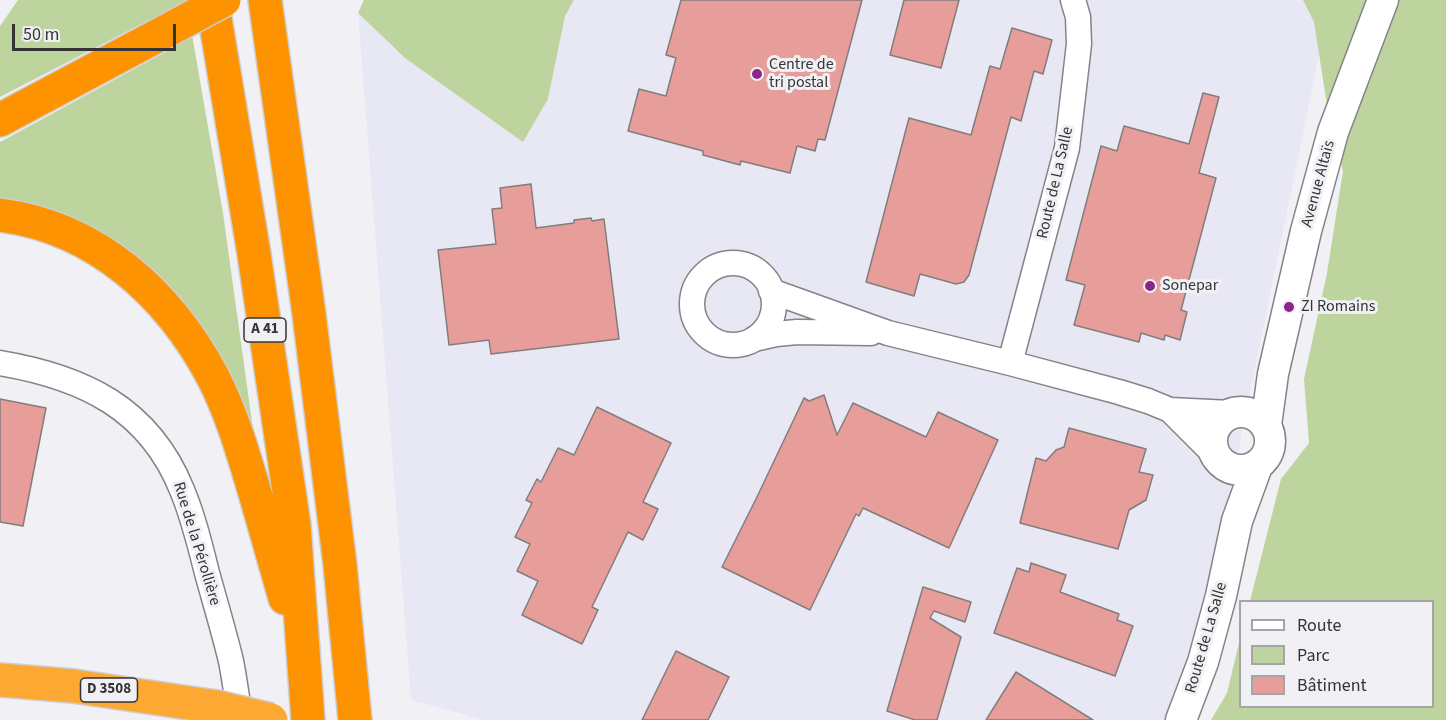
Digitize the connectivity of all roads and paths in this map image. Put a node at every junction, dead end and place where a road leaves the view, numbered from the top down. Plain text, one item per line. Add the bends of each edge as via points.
1 (212, 0) edge
2 (224, 0) edge
3 (265, 0) edge
4 (1072, 0) edge
5 (1378, 12) edge
6 (0, 120) edge
7 (0, 216) edge
8 (771, 291) junction
9 (888, 333) junction
10 (754, 339) junction
11 (0, 363) edge
12 (1010, 363) junction
13 (1273, 374) junction
14 (1170, 410) junction
15 (1235, 412) junction
16 (1266, 425) junction
17 (1220, 460) junction
18 (1257, 466) junction
19 (1237, 521) junction
20 (304, 662) junction
21 (0, 680) edge
22 (0, 696) edge
23 (215, 716) edge
24 (271, 720) edge
25 (308, 720) edge
26 (355, 720) edge
27 (1181, 720) edge

1 - 20 highway, A 41 via 294,525
2 - 6 highway, bridge
3 - 26 highway, A 41 via 309,314
4 - 12 street, Route de La Salle via 1078,16 1080,44 1067,148
5 - 13 street, Avenue Altaïs via 1333,132
7 - 20 highway via 44,225 103,252 153,293 190,340 213,378 237,435
8 - 9 street
8 - 10 street via 771,319
8 - 10 street via 757,271 734,264 711,270 695,288 693,313 708,337 730,345
9 - 10 street via 797,332
9 - 12 street
11 - 23 street, Rue de la Pérollière via 86,387 133,417 159,447 182,489 192,518 231,662
12 - 14 street
13 - 15 street, Avenue Altaïs
13 - 16 street, Avenue Altaïs
14 - 15 street
14 - 17 street
15 - 16 street via 1257,416
15 - 17 street via 1221,419 1214,430 1211,442
16 - 18 street via 1270,447
17 - 18 street via 1236,470
17 - 19 street, Route de La Salle
18 - 19 street, Route de La Salle
19 - 27 street, Route de La Salle via 1203,662
20 - 25 highway, A 41
21 - 23 highway, D 3508 via 73,686
22 - 23 highway, D 3508
23 - 24 highway, D 3508, bridge

